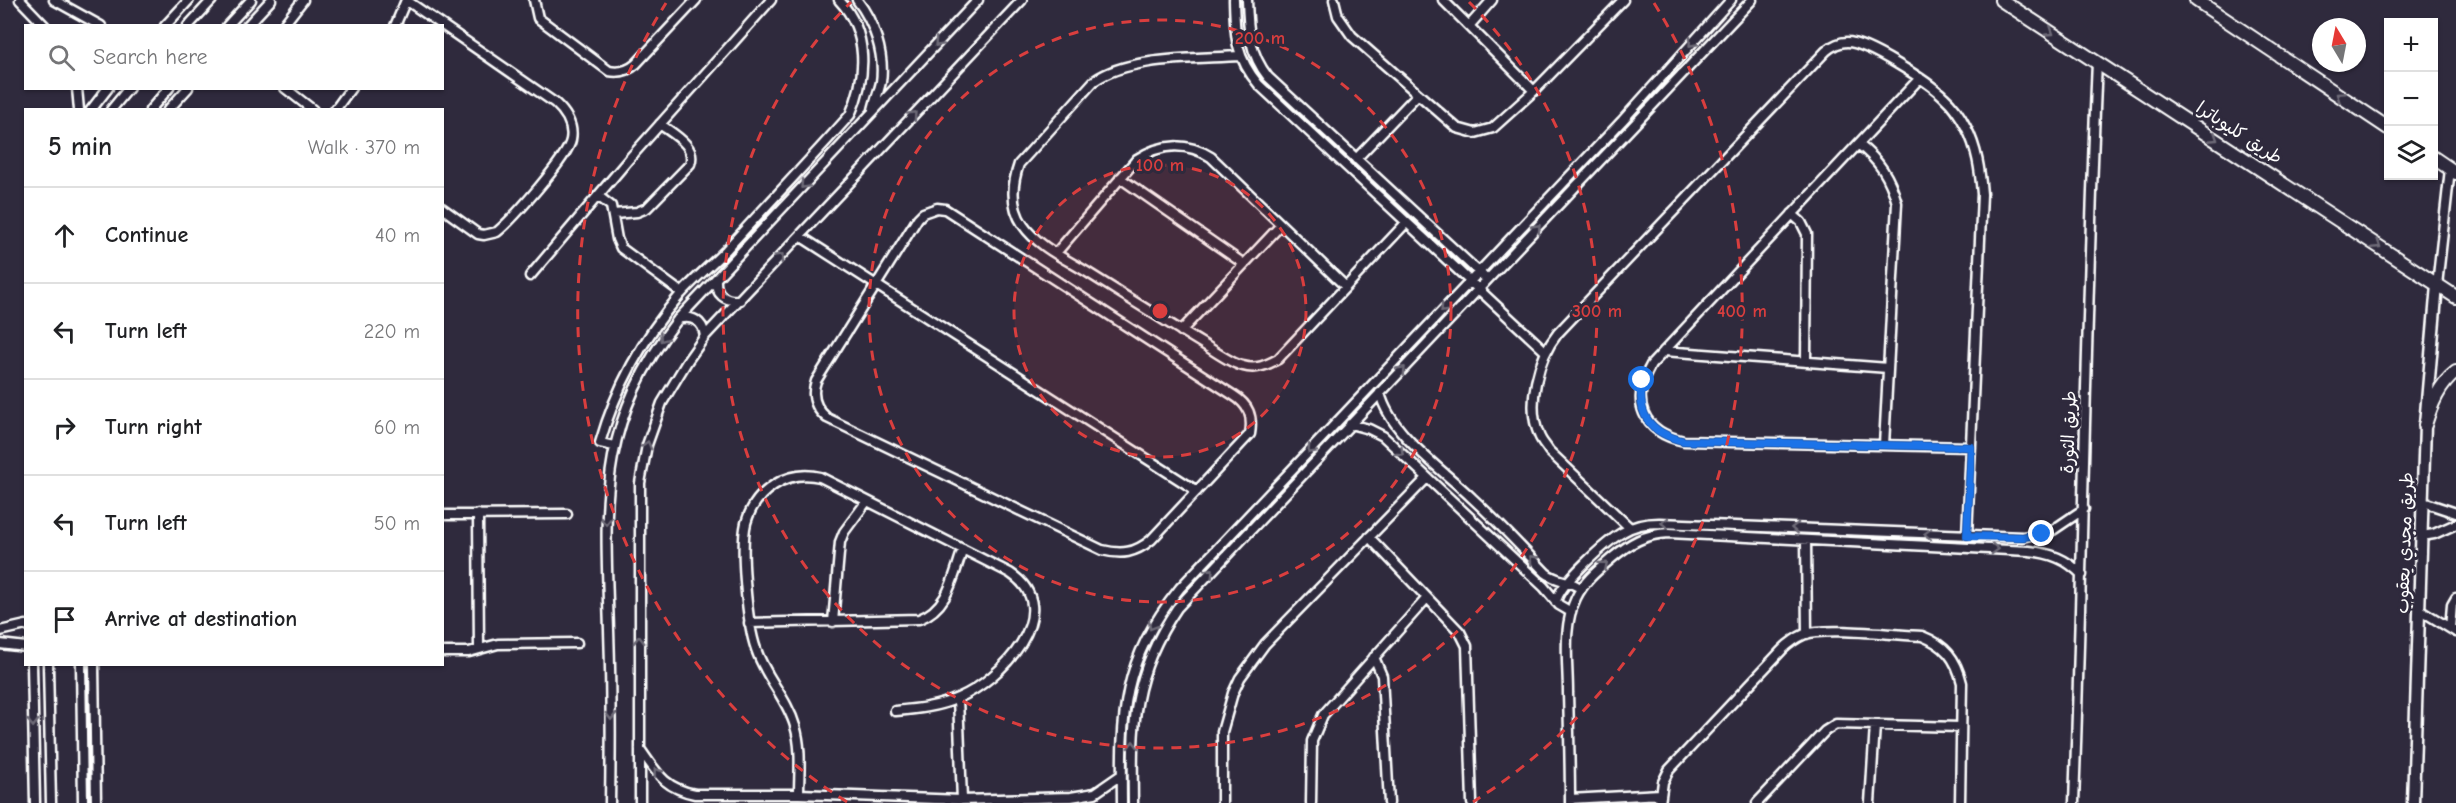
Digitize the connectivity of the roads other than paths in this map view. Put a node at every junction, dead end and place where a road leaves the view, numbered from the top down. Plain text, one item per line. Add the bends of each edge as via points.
1 (20, 0) edge
2 (54, 0) edge
3 (189, 0) edge
4 (212, 0) edge
5 (251, 0) edge
6 (271, 0) edge
7 (303, 0) edge
8 (534, 0) edge
9 (696, 0) edge
10 (771, 0) edge
11 (839, 0) edge
12 (857, 0) edge
13 (978, 0) edge
14 (1022, 0) edge
15 (1234, 0) edge
16 (1247, 0) edge
17 (1334, 0) edge
18 (1443, 0) edge
19 (1492, 0) edge
20 (1623, 0) edge
21 (1731, 0) edge
22 (1752, 0) edge
23 (2001, 0) edge
24 (2196, 0) edge
25 (166, 23) edge
26 (285, 23) dead end
27 (43, 24) edge
28 (97, 24) edge
29 (190, 24) edge
30 (229, 24) edge
31 (249, 24) edge
32 (396, 24) edge
33 (441, 24) edge
34 (444, 26) edge
35 (1469, 26) junction
36 (1239, 56) junction
37 (2097, 62) junction
38 (1262, 69) junction
39 (1251, 76) junction
40 (1920, 78) junction
41 (77, 90) edge
42 (106, 90) edge
43 (127, 90) edge
44 (167, 90) edge
45 (186, 90) edge
46 (288, 90) edge
47 (350, 90) edge
48 (1534, 91) junction
49 (1418, 94) junction
50 (79, 108) edge
51 (93, 108) edge
52 (113, 108) edge
53 (152, 108) edge
54 (170, 108) edge
55 (310, 108) edge
56 (336, 108) edge
57 (872, 113) junction
58 (660, 124) junction
59 (2385, 126) edge
60 (1858, 144) junction
61 (1356, 159) junction
62 (2438, 161) edge
63 (2453, 171) edge
64 (1120, 178) junction
65 (780, 191) junction
66 (598, 196) junction
67 (789, 200) junction
68 (444, 209) edge
69 (614, 214) junction
70 (1792, 214) junction
71 (1406, 223) junction
72 (1281, 225) junction
73 (800, 236) junction
74 (1056, 253) junction
75 (1244, 264) junction
76 (1479, 272) junction
77 (530, 276) dead end
78 (716, 279) junction
79 (1487, 280) junction
80 (1470, 281) junction
81 (876, 285) junction
82 (2437, 285) junction
83 (1346, 287) junction
84 (1479, 289) junction
85 (682, 293) junction
86 (2456, 297) edge
87 (740, 300) junction
88 (678, 319) junction
89 (1181, 331) junction
90 (705, 336) junction
91 (1545, 351) junction
92 (1664, 351) junction
93 (1806, 362) junction
94 (1888, 368) junction
95 (2456, 372) edge
96 (1380, 393) junction
97 (1350, 424) junction
98 (2425, 425) junction
99 (1884, 445) junction
100 (614, 446) junction
101 (1971, 447) junction
102 (1427, 478) junction
103 (1197, 491) junction
104 (867, 501) junction
105 (2423, 502) junction
106 (2084, 509) junction
107 (2456, 513) edge
108 (478, 514) junction
109 (567, 514) dead end
110 (444, 515) edge
111 (2456, 524) edge
112 (1724, 525) junction
113 (1630, 528) junction
114 (1854, 531) junction
115 (1904, 533) junction
116 (1722, 536) junction
117 (1967, 536) junction
118 (2422, 536) junction
119 (1369, 537) junction
120 (2023, 537) junction
121 (1806, 540) junction
122 (1853, 542) junction
123 (1903, 545) junction
124 (963, 549) junction
125 (2022, 550) junction
126 (2082, 575) junction
127 (1565, 583) junction
128 (1581, 589) junction
129 (1427, 598) junction
130 (2456, 598) edge
131 (1556, 602) junction
132 (2419, 609) junction
133 (1571, 612) junction
134 (833, 622) junction
135 (749, 624) junction
136 (24, 625) edge
137 (2453, 630) edge
138 (0, 631) edge
139 (1807, 633) junction
140 (577, 643) dead end
141 (0, 644) edge
142 (24, 647) edge
143 (478, 649) junction
144 (444, 652) edge
145 (1374, 657) junction
146 (32, 666) edge
147 (48, 666) edge
148 (81, 666) edge
149 (94, 666) edge
150 (958, 698) junction
151 (895, 711) dead end
152 (1875, 725) junction
153 (1961, 727) junction
154 (640, 749) junction
155 (1121, 776) junction
156 (799, 794) junction
157 (1660, 799) edge
158 (962, 800) junction
159 (1570, 801) edge
160 (35, 803) edge
161 (51, 803) edge
162 (83, 803) edge
163 (96, 803) edge
164 (610, 803) edge
165 (640, 803) edge
166 (1122, 803) edge
167 (1133, 803) edge
168 (1222, 803) edge
169 (1311, 803) edge
170 (1389, 803) edge
171 (1472, 803) edge
172 (1756, 803) edge
173 (1870, 803) edge
174 (1960, 803) edge
175 (2074, 803) edge
176 (2413, 803) edge

1 - 27 street
2 - 28 street
3 - 25 street
4 - 29 street
5 - 30 street
6 - 31 street
7 - 26 street
8 - 9 street via 538,18 609,71 616,72 631,69
10 - 58 street
11 - 65 street via 860,37 863,77 858,96 850,115
12 - 57 street via 867,13 879,46 881,80
13 -> 57 street
73 -> 14 street
15 - 36 street
16 - 38 street via 1250,44
17 - 49 street via 1345,28
18 - 35 street
19 - 35 street
20 - 48 street
21 -> 76 street
79 -> 22 street
23 -> 37 main road, طريق كليوباترا
59 -> 24 main road
32 - 33 street via 406,0
34 - 68 street via 563,110 571,140 562,158 497,232 478,234
35 - 48 street
36 - 39 street
36 - 74 street via 1131,65 1112,70 1095,81 1019,164 1014,179 1014,202 1022,224
37 -> 82 main road, طريق كليوباترا
37 - 106 street, طريق الثورة
38 - 39 street
38 - 61 street
39 - 71 street
40 - 60 street
40 - 91 street via 1854,43 1832,47
40 - 101 street via 1944,97 1958,116 1978,159 1982,194
41 - 50 street
42 - 51 street
43 - 52 street
44 - 53 street
45 - 54 street
46 - 55 street
47 - 56 street
48 - 49 street via 1493,128 1475,133 1457,128
49 - 61 street
57 -> 67 street
58 - 66 street
58 - 69 street via 689,148 690,164 647,208
60 - 70 street
60 - 94 street via 1883,168 1897,203
61 - 76 street
62 - 63 main road
63 - 82 street
64 - 72 street via 1137,159 1153,150 1188,147 1211,157
64 - 74 street
64 - 75 street
65 - 67 street
65 - 85 street
66 - 69 street
66 - 77 street
67 - 78 street
69 - 85 street via 621,248
70 - 92 street
70 - 93 street via 1807,234
71 - 80 street
71 - 83 street
72 - 75 street
72 - 83 street
73 - 81 street
87 -> 73 street
74 - 89 street
75 - 89 street
76 - 79 street
76 - 80 street
78 - 87 street via 717,291 722,296
78 - 88 street
79 - 84 street
80 - 84 street
80 -> 155 street via 1180,588 1157,619 1137,657 1128,688 1122,720
81 - 103 street
81 - 103 street via 918,218 930,209 945,209 1243,401 1250,411 1250,434
81 - 103 street via 816,381 813,397 827,418 1115,554 1141,548
82 - 86 main road, طريق كليوباترا
82 - 98 street, طريق مجدي يعقوب
83 - 89 street via 1278,359 1267,365 1241,366
84 - 91 street
96 -> 84 street
85 - 100 street via 652,330 618,389 600,443
87 - 90 street
88 - 90 street via 696,320
88 -> 100 street via 642,372
154 -> 90 street via 638,513 642,465 662,403
91 - 113 street via 1534,405 1539,436 1549,451
92 - 93 street
92 - 99 street via 1642,380 1640,397 1643,413 1653,428 1667,437 1684,441
93 - 94 street
94 - 99 street
95 - 98 main road via 2430,406
96 - 97 street
127 -> 96 street via 1546,573 1396,428
97 -> 102 street via 1383,436
167 -> 97 street via 1135,706 1157,639 1189,594
98 - 105 street, طريق مجدي يعقوب
99 - 101 street
100 -> 164 street via 606,515
101 - 117 street
102 - 119 street
102 - 131 street
104 - 124 street
104 - 134 street via 840,542
104 - 135 street via 820,477 806,475 784,480 762,495 752,508 745,531
105 - 107 street
105 - 118 street, طريق مجدي يعقوب
106 - 120 street via 2053,530
106 - 126 street, طريق الثورة
108 - 109 street
108 - 110 street
108 - 143 street
111 - 118 street
112 -> 113 street via 1649,523
114 -> 112 street
112 - 116 street
113 - 127 street
114 - 115 street
114 - 122 street
117 -> 115 street
115 - 123 street
116 - 121 street
128 -> 116 street via 1594,573 1638,539 1662,534
117 - 120 street
118 - 132 street, طريق مجدي يعقوب
119 - 129 street
119 - 168 street via 1265,644 1239,678 1222,732
120 - 125 street
121 - 122 street
121 - 139 street
122 - 123 street
123 -> 125 street
124 - 134 street via 947,594 926,617
124 - 150 street via 1021,581 1031,598 1032,613 1027,632 1006,664 985,683
125 - 126 street via 2052,555
126 - 175 street, طريق الثورة
127 - 128 street
127 - 131 street
128 - 133 street
129 - 145 street
129 - 171 street via 1460,632 1467,646
130 - 137 street via 2452,605
131 - 133 street
132 - 137 street
132 - 176 street, طريق مجدي يعقوب
133 - 159 street
134 - 135 street
135 - 156 street via 760,661 795,727 800,752
136 - 138 street
139 - 153 street via 1914,636 1935,641 1946,649 1958,668 1962,683
139 - 157 street via 1782,650 1679,758 1669,770
140 - 143 street via 498,644
141 - 142 street
143 - 144 street
145 - 169 street via 1316,728 1312,741
145 - 170 street via 1382,676
146 -> 160 street
147 - 161 street
148 - 162 street
149 - 163 street
150 - 151 street
150 - 158 street
152 - 153 street
152 - 172 street via 1830,727
152 - 173 street
153 - 174 street
156 -> 154 street via 682,792 662,780
154 - 165 street
155 - 158 street via 1083,796
155 - 166 street
156 - 158 street
157 - 159 street

